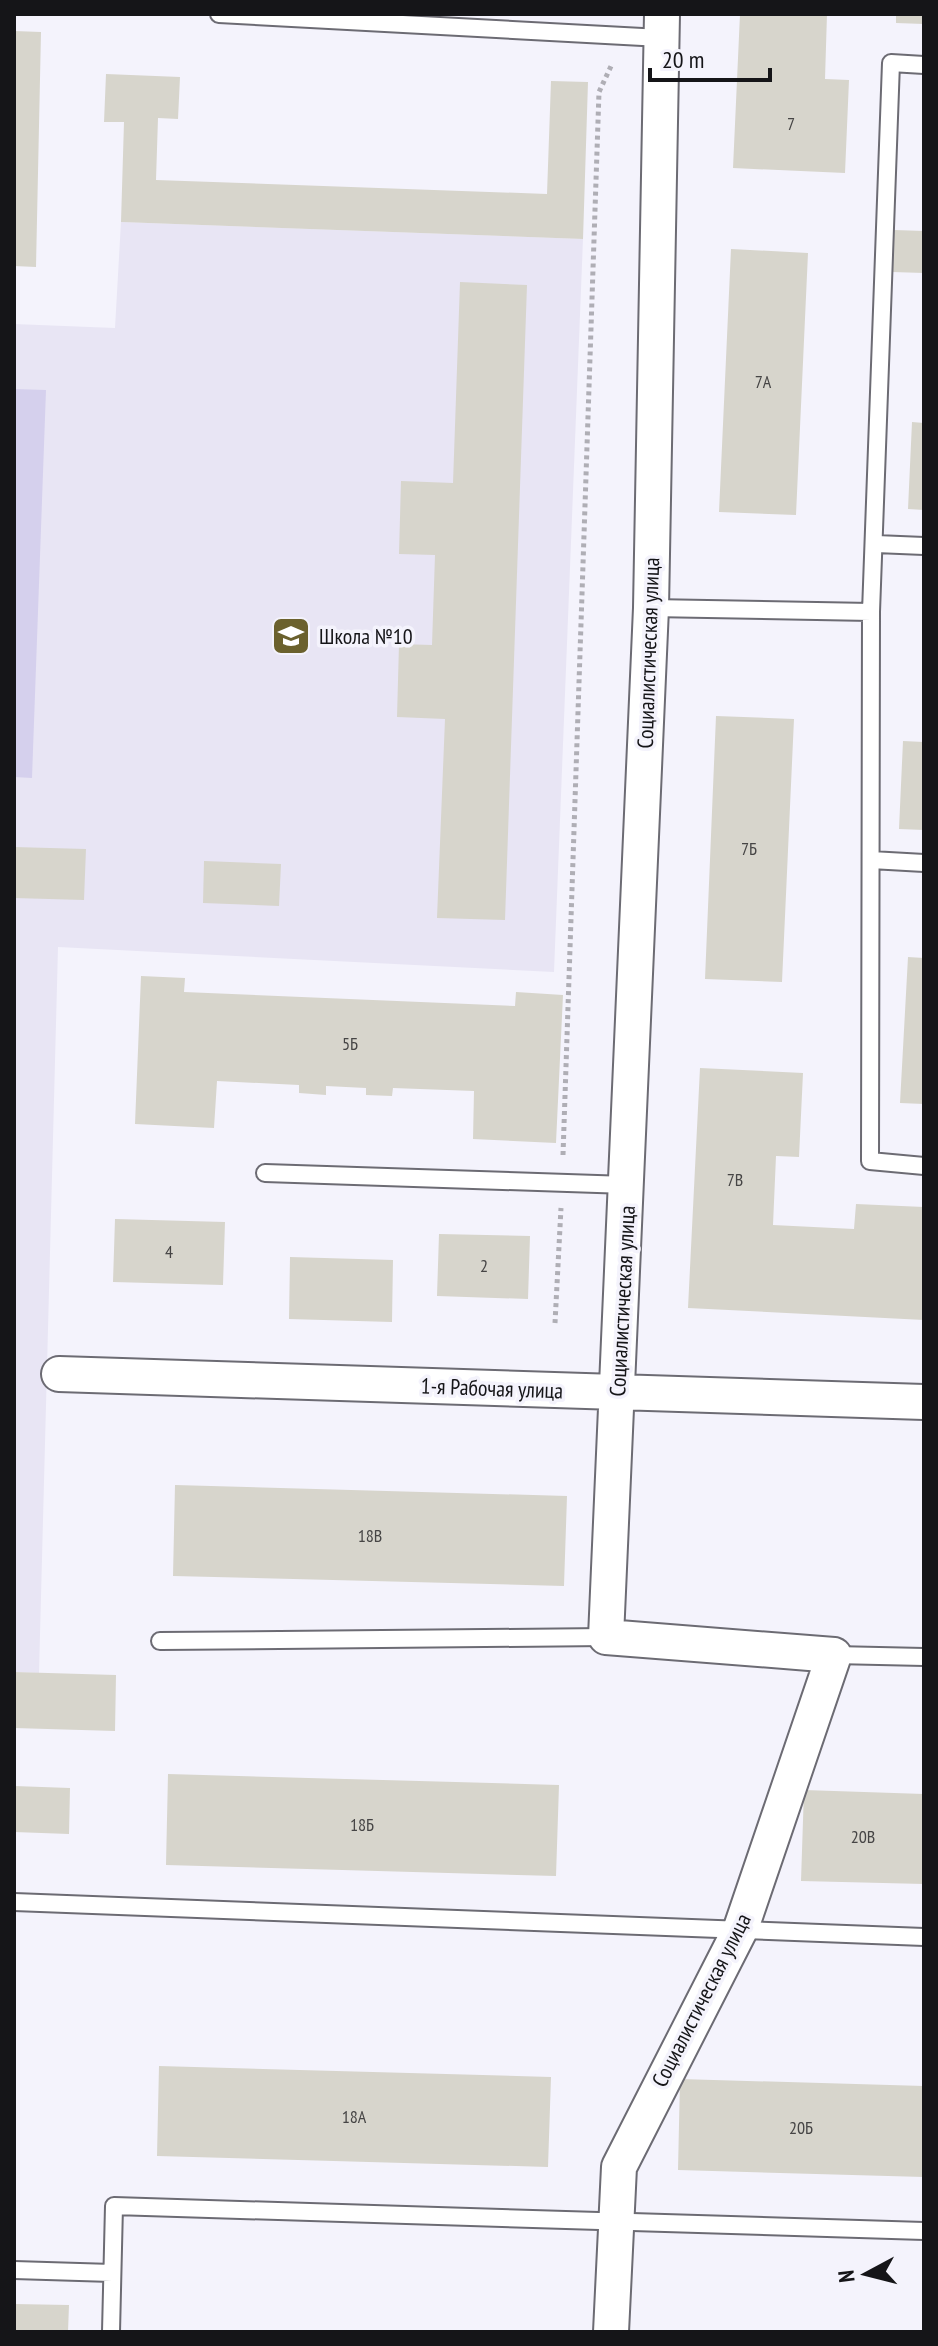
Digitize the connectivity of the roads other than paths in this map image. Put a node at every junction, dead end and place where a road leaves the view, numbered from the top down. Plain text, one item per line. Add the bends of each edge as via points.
1 (219, 14) edge
2 (661, 26) edge
3 (924, 65) edge
4 (876, 544) junction
5 (924, 546) edge
6 (651, 608) junction
7 (871, 612) junction
8 (871, 860) junction
9 (924, 863) edge
10 (924, 1166) edge
11 (265, 1173) dead end
12 (627, 1185) junction
13 (59, 1374) dead end
14 (618, 1393) junction
15 (924, 1402) edge
16 (606, 1637) junction
17 (160, 1641) dead end
18 (834, 1655) junction
19 (924, 1657) edge
20 (14, 1902) edge
21 (741, 1928) junction
22 (924, 1937) edge
23 (614, 2223) junction
24 (924, 2231) edge
25 (14, 2270) edge
26 (112, 2273) junction
27 (111, 2332) edge
28 (611, 2332) edge

1 - 2 lane via 626,34
2 - 6 street, Социалистическая улица
3 - 4 lane via 891,63
4 - 5 lane
4 - 7 lane
6 - 7 lane
6 - 12 street, Социалистическая улица
7 - 8 lane
8 - 9 lane
8 - 10 lane via 870,1161
11 - 12 lane
12 - 14 street, Социалистическая улица
13 - 14 street, 1-я Рабочая улица
14 - 15 street, 1-я Рабочая улица
14 - 16 street, Социалистическая улица
16 - 17 lane
16 - 18 street
18 - 19 lane
18 - 21 street, Социалистическая улица
20 - 21 lane
21 - 22 lane
21 - 23 street, Социалистическая улица via 619,2167
23 - 24 lane
23 - 26 lane via 114,2206
23 - 28 street, Социалистическая улица
25 - 26 lane
26 - 27 lane

